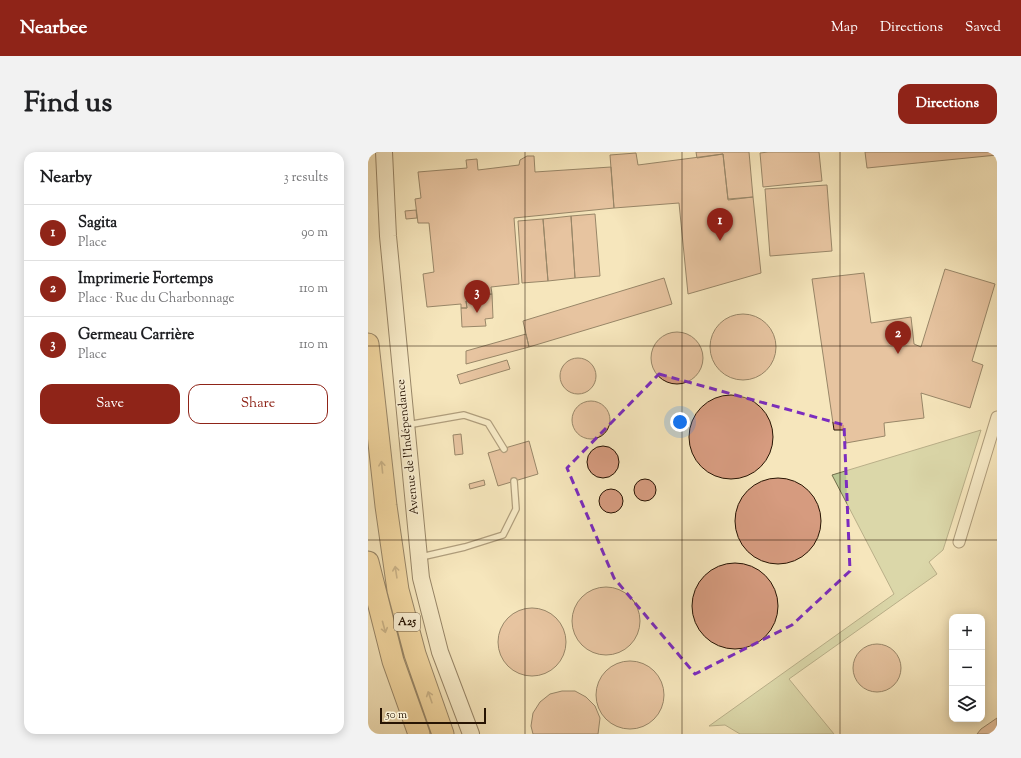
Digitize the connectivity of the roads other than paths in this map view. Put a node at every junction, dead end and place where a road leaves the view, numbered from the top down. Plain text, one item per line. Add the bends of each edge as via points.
1 (384, 152) edge
2 (368, 344) edge
3 (997, 417) edge
4 (405, 425) junction
5 (504, 448) dead end
6 (514, 481) dead end
7 (959, 542) dead end
8 (419, 557) junction
9 (368, 562) edge
10 (419, 734) edge
11 (443, 734) edge
12 (471, 734) edge

1 - 4 main road, Avenue de l'Indépendance via 388,236
11 -> 2 highway, A25 via 415,654 398,590
3 - 7 street
4 - 5 lane via 464,415 488,423
4 - 8 main road, Avenue de l'Indépendance
6 - 8 lane via 516,509 503,535
8 - 12 main road, Avenue de l'Indépendance via 421,578 440,652
9 -> 10 highway, A25 via 393,661

